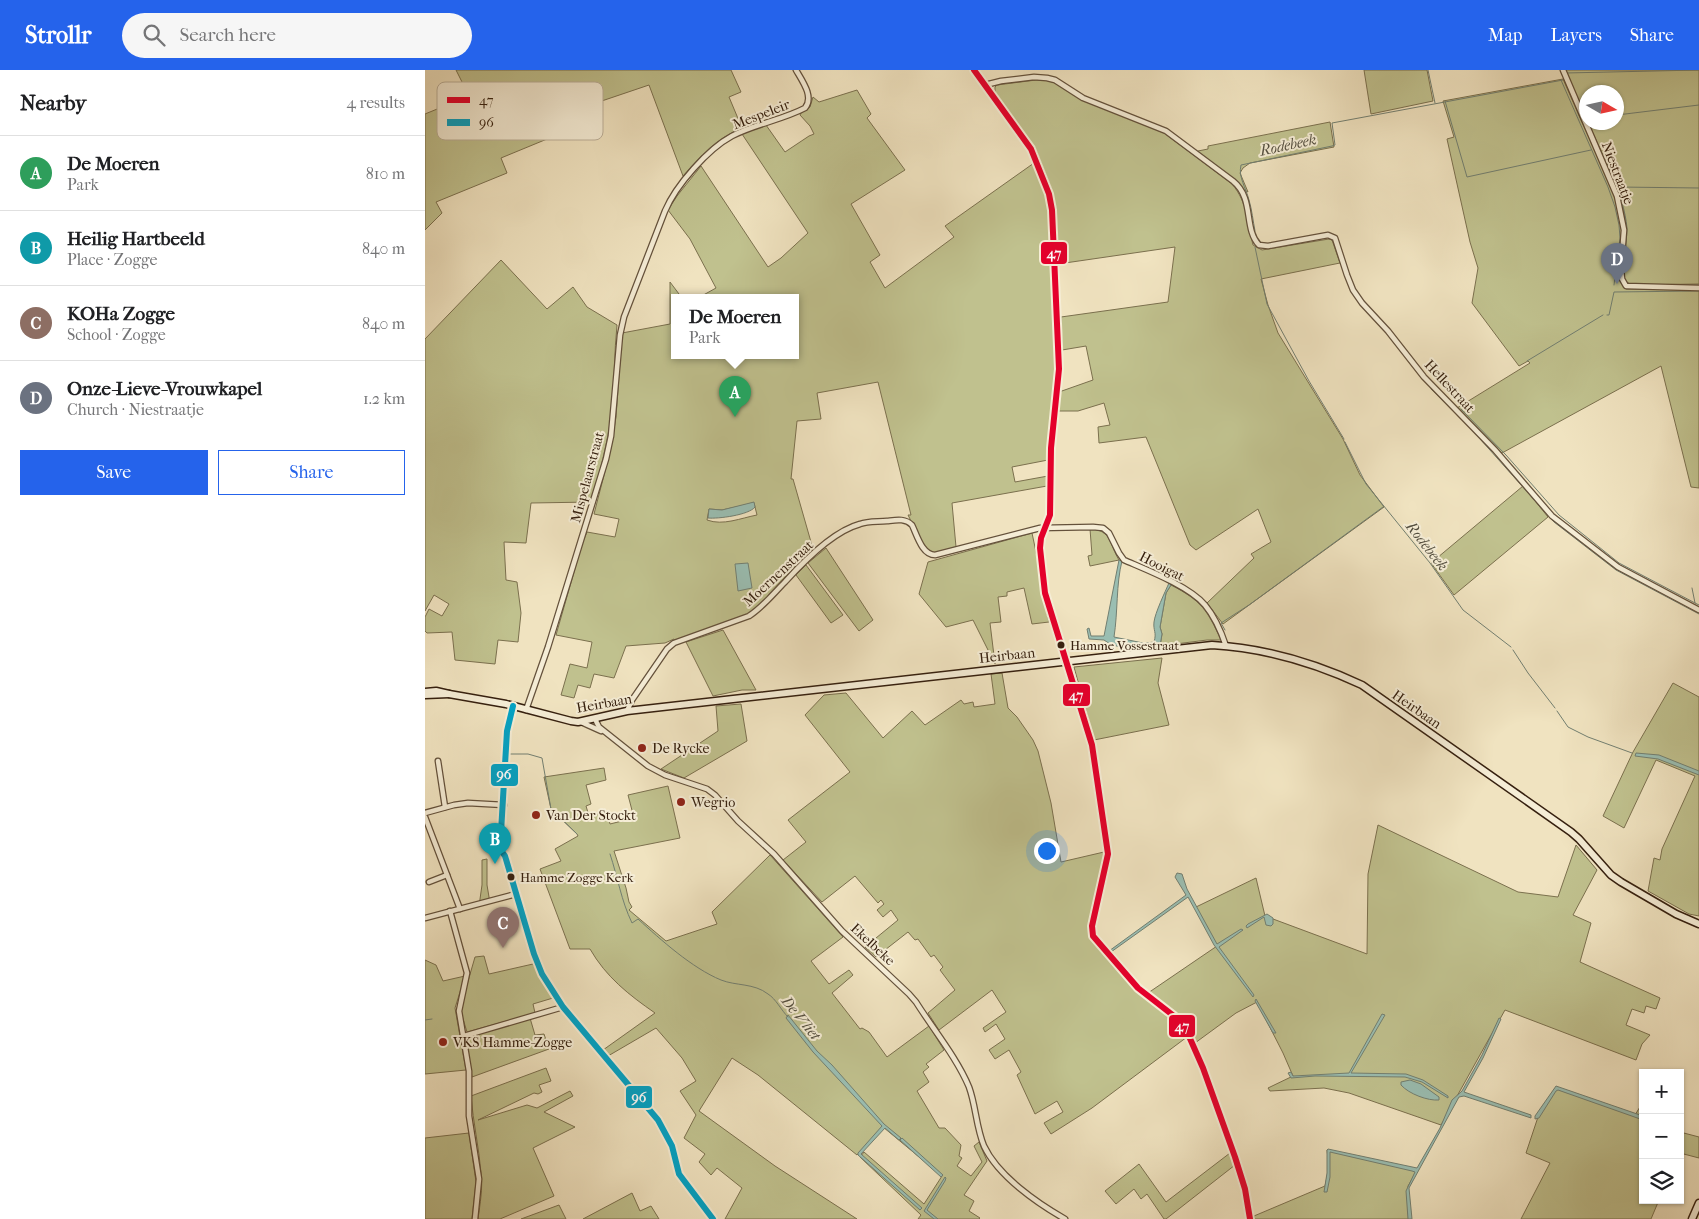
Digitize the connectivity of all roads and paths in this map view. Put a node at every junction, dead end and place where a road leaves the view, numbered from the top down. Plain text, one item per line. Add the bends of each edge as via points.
1 (796, 70) edge
2 (974, 70) edge
3 (1563, 72) edge
4 (985, 85) junction
5 (662, 219) joint
6 (1699, 288) edge
7 (1046, 528) junction
8 (1699, 610) edge
9 (1226, 646) junction
10 (1065, 661) junction
11 (425, 694) edge
12 (513, 706) junction
13 (526, 710) junction
14 (627, 711) junction
15 (597, 718) junction
16 (579, 721) junction
17 (607, 733) junction
18 (438, 761) dead end
19 (504, 805) junction
20 (445, 807) junction
21 (425, 813) edge
22 (425, 818) edge
23 (447, 875) junction
24 (429, 882) dead end
25 (516, 894) junction
26 (460, 909) junction
27 (450, 911) junction
28 (425, 918) edge
29 (1699, 924) edge
30 (563, 1006) junction
31 (464, 1036) junction
32 (1699, 1203) edge
33 (475, 1219) edge
34 (713, 1219) edge
35 (1065, 1219) edge
36 (1250, 1219) edge
37 (1692, 1219) edge

1 - 5 street, Mespeleir via 810,98 809,104 723,142 688,178 669,202
2 - 4 street
3 - 6 street, Niestraatje via 1610,178 1622,214 1621,274 1626,286
4 - 7 street via 1031,149 1052,210 1059,350 1051,448 1050,515
4 - 8 street, Hellestraat via 1034,77 1055,80 1083,98 1166,131 1241,189 1246,197 1253,235 1259,245 1328,235 1335,238 1350,283 1362,302 1424,376 1552,516 1618,567
5 - 13 street, Mispelaarstraat via 624,317 606,459
7 - 9 street, Hooigat via 1093,527 1106,530 1124,560 1193,594 1204,603
7 - 10 street via 1040,544 1044,588
7 - 14 street, Moernenstraat via 935,556 926,552 909,522 856,525 816,551 759,610 674,643
9 - 10 main road, Heirbaan
9 - 29 main road, Heirbaan via 1307,663 1362,685 1571,832 1616,878 1675,914
10 - 14 main road, Heirbaan
10 - 36 street via 1092,745 1108,854 1092,926 1093,936 1138,988 1174,1016 1188,1034 1235,1158
11 - 12 main road, Heirbaan via 449,694
12 - 13 main road, Heirbaan
12 - 19 street via 507,731
13 - 16 main road, Heirbaan
14 - 15 main road, Heirbaan
15 - 16 main road, Heirbaan
15 - 17 street, Ekelbeke via 597,724
16 - 17 street, Ekelbeke
17 - 35 street, Ekelbeke via 652,768 715,795 774,854 846,935 909,994 965,1078 985,1147 992,1158 1022,1190
18 - 20 street
19 - 20 street via 468,803
19 - 25 street via 500,849
20 - 21 street
22 - 23 street
23 - 24 street
23 - 26 street
25 - 26 street
25 - 30 street via 538,965
26 - 27 street
27 - 28 street
27 - 31 street via 467,975 459,1008
30 - 31 street
30 - 34 street via 658,1120 672,1146 679,1174
31 - 33 street via 469,1070 469,1116 479,1179
32 - 37 main road

